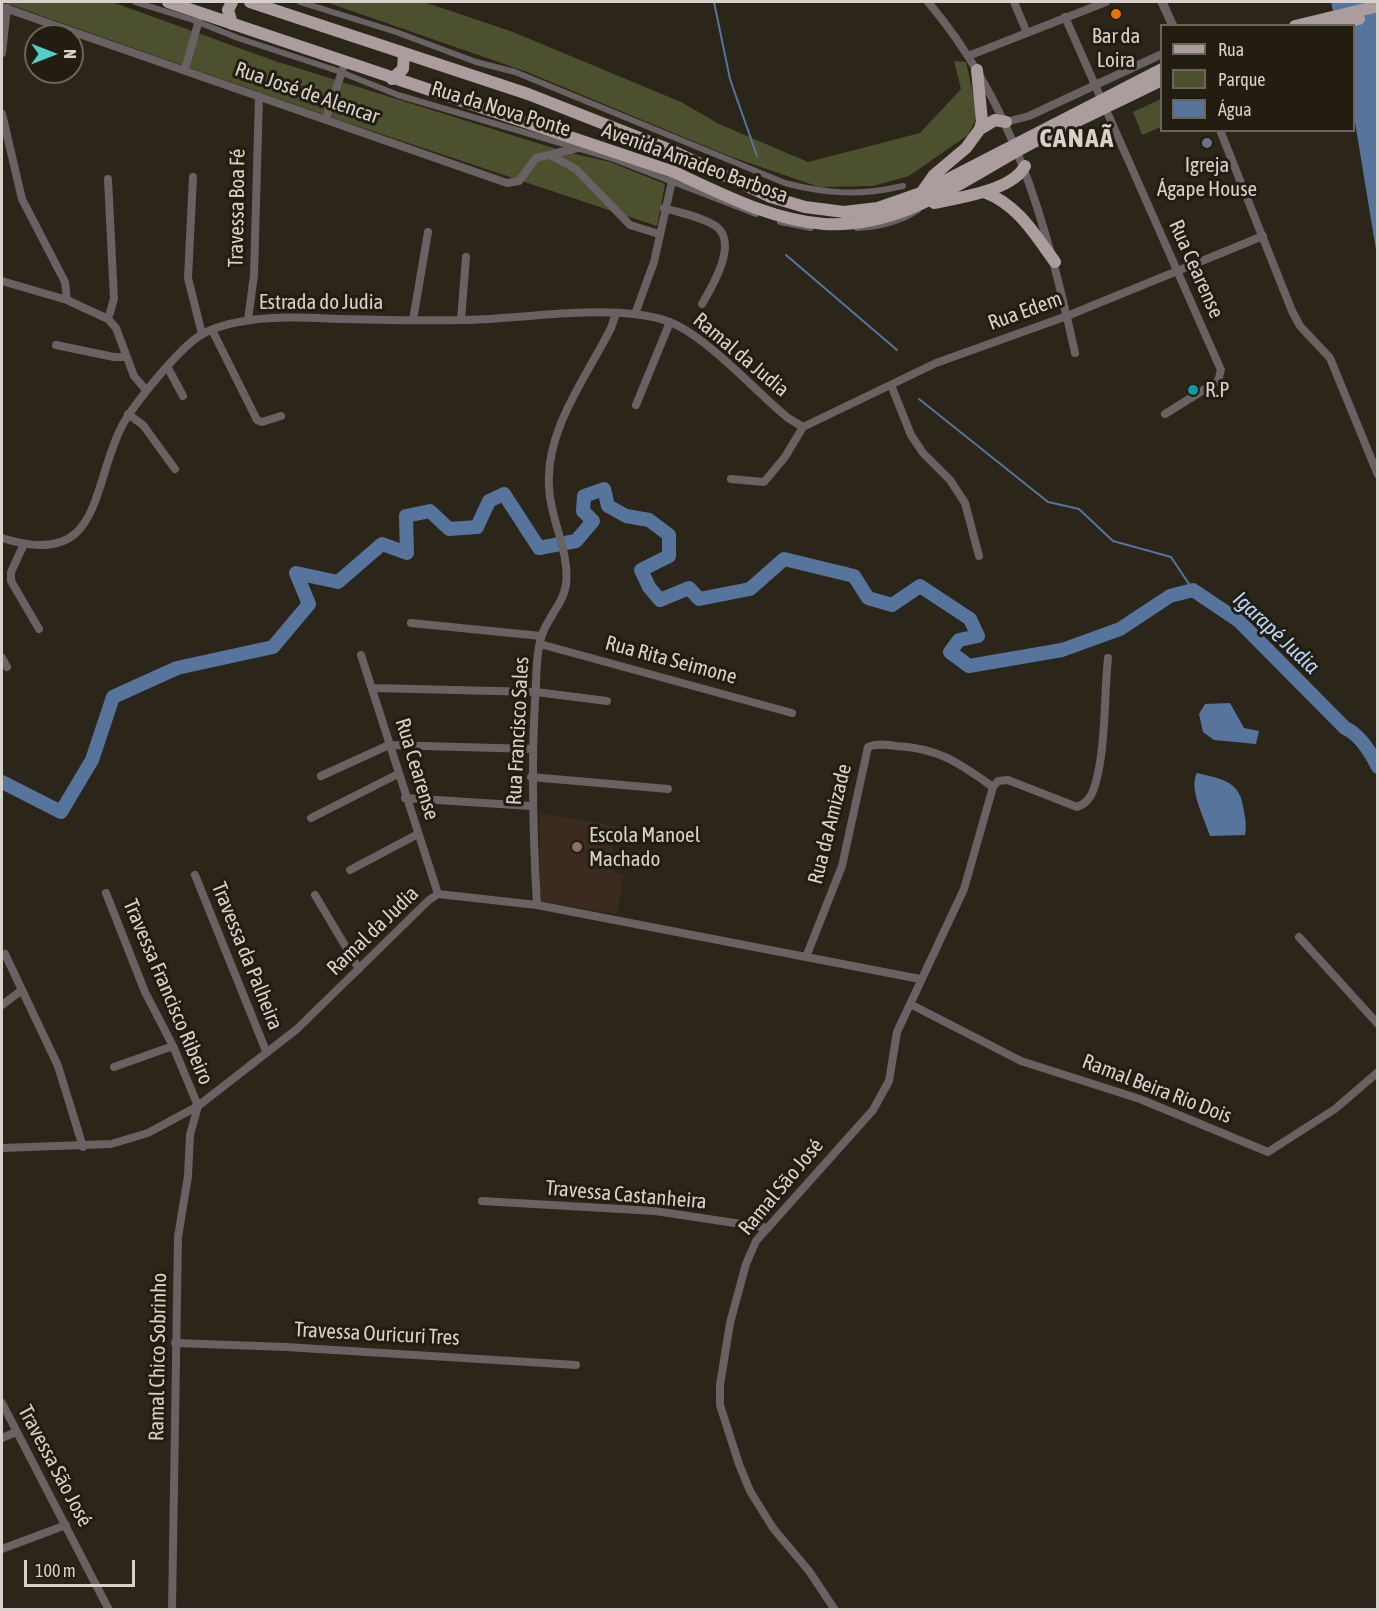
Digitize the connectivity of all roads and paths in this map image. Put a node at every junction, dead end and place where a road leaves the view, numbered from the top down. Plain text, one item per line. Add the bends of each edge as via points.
1 (135, 2) edge
2 (168, 2) edge
3 (232, 2) edge
4 (250, 2) edge
5 (300, 2) edge
6 (928, 2) edge
7 (1014, 2) edge
8 (1106, 2) edge
9 (1162, 2) edge
10 (3, 6) edge
11 (1377, 6) edge
12 (1377, 14) edge
13 (1065, 16) junction
14 (200, 17) junction
15 (232, 24) junction
16 (1172, 24) edge
17 (1303, 24) edge
18 (1338, 24) edge
19 (1027, 33) junction
20 (2, 53) edge
21 (404, 53) junction
22 (1160, 54) edge
23 (968, 56) junction
24 (343, 68) junction
25 (185, 69) junction
26 (977, 70) junction
27 (1160, 70) edge
28 (392, 79) junction
29 (1160, 80) edge
30 (1097, 85) junction
31 (1126, 92) junction
32 (259, 96) junction
33 (2, 114) edge
34 (326, 118) junction
35 (1006, 122) junction
36 (980, 129) junction
37 (1221, 132) edge
38 (591, 145) junction
39 (575, 149) junction
40 (550, 155) junction
41 (1025, 166) junction
42 (192, 177) dead end
43 (673, 177) junction
44 (108, 179) dead end
45 (903, 186) dead end
46 (984, 192) junction
47 (922, 201) junction
48 (664, 208) junction
49 (428, 232) dead end
50 (659, 234) junction
51 (1263, 236) junction
52 (466, 257) dead end
53 (1055, 262) junction
54 (1176, 270) junction
55 (2, 281) edge
56 (68, 300) junction
57 (702, 304) dead end
58 (616, 313) junction
59 (635, 315) junction
60 (1067, 316) junction
61 (108, 319) junction
62 (248, 320) junction
63 (413, 320) junction
64 (461, 321) junction
65 (670, 322) junction
66 (212, 330) junction
67 (202, 334) junction
68 (56, 345) dead end
69 (1075, 353) dead end
70 (125, 357) junction
71 (168, 368) junction
72 (891, 385) junction
73 (146, 390) junction
74 (183, 396) dead end
75 (636, 405) dead end
76 (128, 414) junction
77 (1165, 414) dead end
78 (281, 416) dead end
79 (803, 427) junction
80 (174, 469) dead end
81 (1377, 475) edge
82 (731, 479) dead end
83 (2, 538) edge
84 (24, 544) junction
85 (979, 556) dead end
86 (411, 623) dead end
87 (39, 628) dead end
88 (541, 640) junction
89 (361, 655) dead end
90 (2, 658) edge
91 (1108, 658) dead end
92 (7, 667) dead end
93 (373, 688) junction
94 (536, 692) junction
95 (607, 701) dead end
96 (792, 713) dead end
97 (389, 745) junction
98 (532, 749) junction
99 (398, 774) junction
100 (321, 776) dead end
101 (531, 777) junction
102 (993, 787) junction
103 (668, 789) dead end
104 (405, 798) junction
105 (531, 806) junction
106 (312, 818) dead end
107 (418, 834) junction
108 (350, 870) dead end
109 (195, 875) dead end
110 (106, 893) dead end
111 (315, 894) dead end
112 (438, 894) junction
113 (537, 905) junction
114 (1299, 937) dead end
115 (4, 954) dead end
116 (806, 957) junction
117 (359, 969) junction
118 (920, 979) junction
119 (22, 990) junction
120 (910, 1004) junction
121 (2, 1005) edge
122 (1377, 1024) edge
123 (173, 1046) junction
124 (266, 1051) junction
125 (114, 1067) dead end
126 (1377, 1072) edge
127 (198, 1106) junction
128 (83, 1147) junction
129 (2, 1148) edge
130 (482, 1202) dead end
131 (768, 1228) junction
132 (175, 1343) junction
133 (576, 1365) dead end
134 (2, 1403) edge
135 (16, 1432) junction
136 (2, 1438) edge
137 (66, 1525) junction
138 (2, 1549) edge
139 (109, 1610) edge
140 (172, 1610) edge
141 (835, 1610) edge

1 - 14 street, Rua da Nova Ponte
2 - 14 main road, Avenida Amadeo Barbosa
3 - 15 main road via 228,10
4 - 21 main road, Avenida Amadeo Barbosa
5 - 45 street via 515,72 785,183 821,192 864,192
6 - 23 street
7 - 19 street
8 - 13 street
9 - 16 street
10 - 20 street
10 - 25 street, Rua José de Alencar
11 - 17 main road
12 - 18 main road
13 - 19 street
13 - 30 street, Rua Cearense
14 - 15 main road, Avenida Amadeo Barbosa
14 - 24 street, Rua da Nova Ponte via 238,38
14 - 25 street
15 - 24 main road, Avenida Amadeo Barbosa
19 - 23 street
21 - 28 main road via 403,69
21 - 47 main road, Avenida Amadeo Barbosa via 528,94 668,149 771,197 805,207 856,211
22 - 30 street
23 - 26 street
24 - 28 main road, Avenida Amadeo Barbosa
24 - 34 street
24 - 39 street, Rua da Nova Ponte via 398,95
25 - 32 street, Rua José de Alencar
26 - 35 street
26 - 36 main road
27 - 31 main road, Avenida Amadeo Barbosa
28 - 38 main road, Avenida Amadeo Barbosa
29 - 31 main road, Avenida Amadeo Barbosa
30 - 35 street via 1029,116
30 - 54 street, Rua Cearense
31 - 47 main road, Avenida Amadeo Barbosa
32 - 34 street, Rua José de Alencar
32 - 62 street, Travessa Boa Fé via 254,275
33 - 56 street via 22,199 65,282
34 - 40 street, Rua José de Alencar via 507,183 519,181 536,158
35 - 36 main road via 995,120
35 - 41 street
36 - 47 main road via 966,148 928,182
37 - 51 street
38 - 39 street, Rua José de Alencar
38 - 43 main road, Avenida Amadeo Barbosa
39 - 40 street, Rua José de Alencar
39 - 43 street, Rua da Nova Ponte
40 - 50 street via 576,169 630,225
41 - 46 main road via 1017,177
41 - 53 street
42 - 67 street via 188,278
43 - 47 main road, Avenida Amadeo Barbosa via 752,207 813,223 859,223
43 - 48 street
44 - 61 street via 114,299
46 - 47 main road
46 - 53 main road via 1008,203 1020,214
48 - 50 street
48 - 57 street via 713,225 722,235 720,269
49 - 63 street
50 - 59 street via 654,262
51 - 54 street, Rua Edem
51 - 81 street via 1295,319 1330,358
52 - 64 street
53 - 60 street
54 - 60 street, Rua Edem
54 - 77 street, Rua Cearense via 1219,363 1221,376
55 - 56 street
56 - 61 street
58 - 59 street, Ramal da Judia
58 - 64 street, Estrada do Judia
58 - 88 street, Rua Francisco Sales via 556,439 548,484 565,565 565,590
59 - 65 street, Ramal da Judia
60 - 69 street
60 - 72 street, Rua Edem via 936,363
61 - 70 street via 116,328
62 - 63 street, Estrada do Judia
62 - 66 street, Estrada do Judia
63 - 64 street, Estrada do Judia
65 - 75 street
65 - 79 street, Ramal da Judia via 706,346
66 - 67 street, Estrada do Judia
66 - 78 street via 256,420
67 - 71 street, Estrada do Judia
68 - 70 street
70 - 73 street
71 - 73 street, Estrada do Judia
71 - 74 street
72 - 79 street, Rua Edem
72 - 85 street via 911,435 965,503
73 - 76 street, Estrada do Judia
76 - 80 street via 143,426
76 - 84 street, Estrada do Judia via 110,452 90,516 81,529 55,543
79 - 82 street via 764,482
83 - 84 street, Estrada do Judia
84 - 87 street via 11,581
86 - 88 street
88 - 94 street, Rua Francisco Sales
88 - 96 street, Rua Rita Seimone
89 - 93 street, Rua Cearense
90 - 92 street
91 - 102 street via 1101,746 1089,798 1077,807 1014,782 1002,780
93 - 94 street
93 - 97 street, Rua Cearense
94 - 95 street
94 - 98 street, Rua Francisco Sales
97 - 98 street
97 - 99 street, Rua Cearense
97 - 100 street
98 - 101 street, Rua Francisco Sales
99 - 104 street, Rua Cearense
99 - 106 street
101 - 103 street
101 - 105 street, Rua Francisco Sales
102 - 116 street, Rua da Amizade via 938,752 871,745 842,866
102 - 118 street, Ramal São José via 964,889
104 - 105 street
104 - 107 street, Rua Cearense
105 - 113 street, Rua Francisco Sales
107 - 108 street
107 - 112 street, Rua Cearense
109 - 124 street, Travessa da Palheira
110 - 123 street, Travessa Francisco Ribeiro via 145,992
111 - 117 street
112 - 113 street, Ramal da Judia
112 - 117 street, Ramal da Judia
113 - 116 street, Ramal da Judia
114 - 122 street
115 - 119 street
116 - 118 street, Ramal da Judia
117 - 124 street, Ramal da Judia via 297,1029
118 - 120 street, Ramal São José
119 - 121 street
119 - 128 street via 58,1066
120 - 126 street, Ramal Beira Rio Dois via 1021,1061 1140,1099 1268,1152 1335,1109
120 - 131 street, Ramal São José via 897,1032 889,1081 873,1110
123 - 125 street
123 - 127 street, Travessa Francisco Ribeiro
124 - 127 street, Ramal da Judia
127 - 128 street, Ramal da Judia via 135,1139
127 - 132 street, Ramal Chico Sobrinho via 190,1135 178,1237
128 - 129 street, Ramal da Judia
130 - 131 street, Travessa Castanheira via 655,1211
131 - 141 street, Ramal São José via 750,1252 741,1278 730,1323 720,1405 750,1491 772,1528 809,1571
132 - 133 street, Travessa Ouricuri Tres
132 - 140 street, Ramal Chico Sobrinho
134 - 135 street, Travessa São José
135 - 136 street
135 - 137 street, Travessa São José
137 - 138 street
137 - 139 street, Travessa São José

